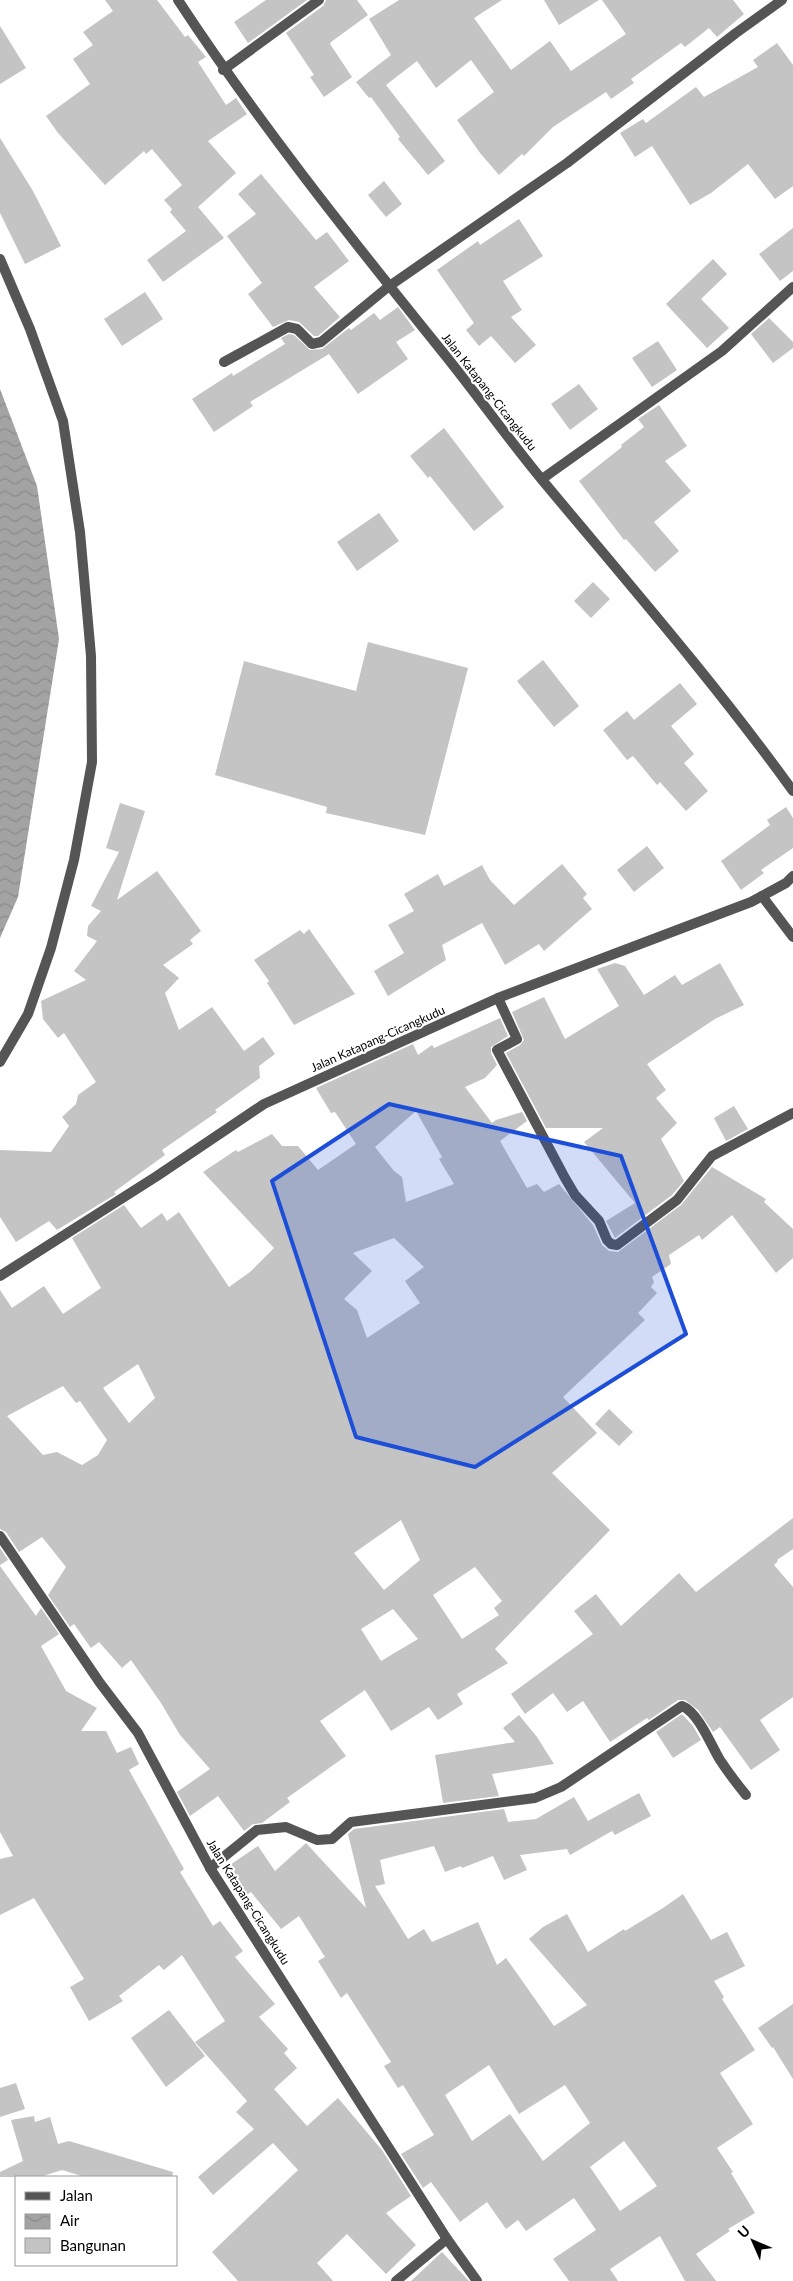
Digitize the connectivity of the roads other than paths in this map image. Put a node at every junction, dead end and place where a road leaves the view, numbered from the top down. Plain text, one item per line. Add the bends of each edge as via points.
1 (178, 0) edge
2 (319, 0) edge
3 (782, 0) edge
4 (223, 70) junction
5 (0, 259) edge
6 (388, 286) junction
7 (793, 286) edge
8 (224, 362) dead end
9 (542, 479) junction
10 (793, 791) edge
11 (793, 876) edge
12 (762, 896) junction
13 (793, 937) edge
14 (498, 998) junction
15 (0, 1062) edge
16 (793, 1113) edge
17 (0, 1276) edge
18 (0, 1536) edge
19 (746, 1795) dead end
20 (210, 1868) junction
21 (447, 2239) junction
22 (396, 2281) edge
23 (476, 2281) edge

1 - 4 street, Jalan Katapang-Cicangkudu
2 - 4 street
3 - 6 street via 567,164
4 - 6 street, Jalan Katapang-Cicangkudu
5 - 15 street via 30,329 63,421 80,532 91,656 92,762 74,860 51,948 28,1014
6 - 8 street via 322,342 312,344 297,329 288,327
6 - 9 street, Jalan Katapang-Cicangkudu
7 - 9 street via 722,351
9 - 10 street, Jalan Katapang-Cicangkudu via 652,610
11 - 12 street, Jalan Katapang-Cicangkudu
12 - 13 street
12 - 14 street, Jalan Katapang-Cicangkudu
14 - 16 street via 518,1040 497,1050 565,1178 600,1222 611,1244 617,1245 677,1200 712,1156
14 - 17 street, Jalan Katapang-Cicangkudu via 264,1104
18 - 20 street, Jalan Katapang-Cicangkudu via 138,1733
19 - 20 street via 692,1714 682,1706 561,1787 535,1798 350,1822 332,1839 318,1840 286,1827 257,1830
20 - 21 street, Jalan Katapang-Cicangkudu
21 - 22 street
21 - 23 street, Jalan Katapang-Cicangkudu

